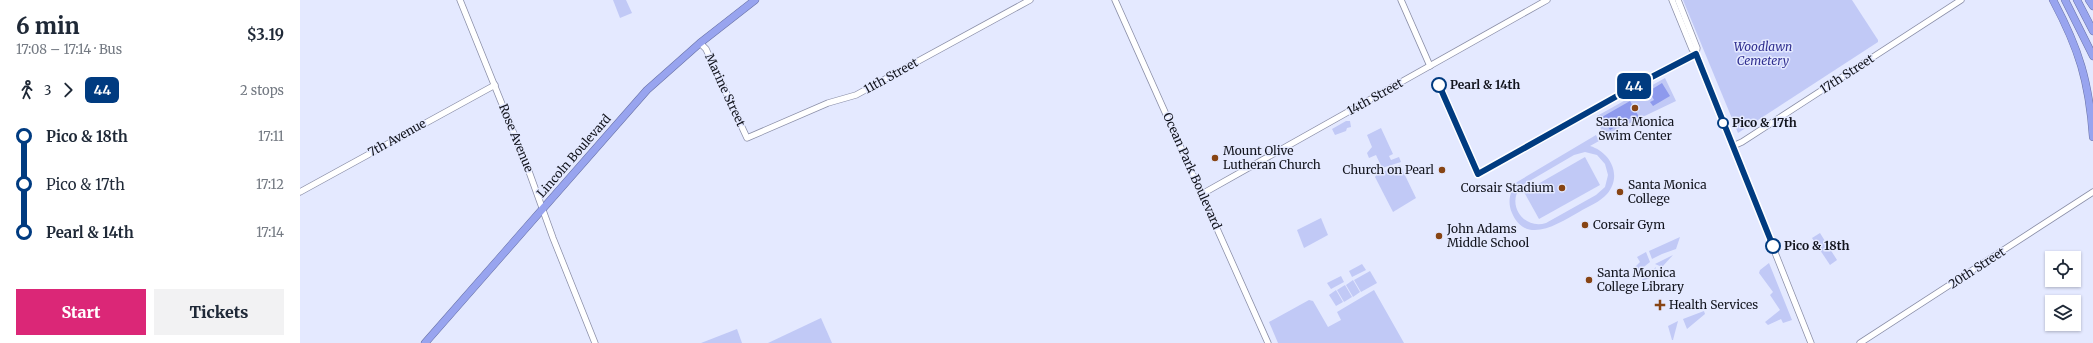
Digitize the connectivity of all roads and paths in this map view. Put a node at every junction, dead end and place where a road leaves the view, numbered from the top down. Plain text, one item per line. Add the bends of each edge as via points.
1 (460, 0) edge
2 (756, 0) edge
3 (1030, 0) edge
4 (1115, 0) edge
5 (1401, 0) edge
6 (1547, 0) edge
7 (1672, 0) edge
8 (1678, 0) edge
9 (1961, 0) edge
10 (2053, 0) edge
11 (2065, 0) edge
12 (2077, 0) edge
13 (2089, 0) edge
14 (2093, 6) edge
15 (1684, 21) junction
16 (2093, 31) edge
17 (700, 43) junction
18 (2093, 56) edge
19 (1430, 66) junction
20 (495, 85) junction
21 (2093, 137) edge
22 (747, 138) joint
23 (1733, 146) junction
24 (300, 192) edge
25 (2093, 192) edge
26 (1202, 194) junction
27 (542, 208) junction
28 (425, 343) edge
29 (595, 343) edge
30 (1268, 343) edge
31 (1811, 343) edge
32 (1860, 343) edge

1 - 20 street, Rose Avenue
2 - 17 highway, Lincoln Boulevard
3 - 22 street, 11th Street via 856,96 828,103
4 - 26 street, Ocean Park Boulevard
5 - 19 street
6 - 19 street, 14th Street
7 - 15 street
8 - 15 street
9 - 23 street, 17th Street
10 - 21 highway via 2085,75
11 - 18 highway
12 - 16 highway
13 - 14 highway
15 - 23 street via 1692,50 1696,54
17 - 22 street, Marine Street via 706,49
17 - 27 highway, Lincoln Boulevard via 647,90
19 - 26 street, 14th Street
20 - 24 street, 7th Avenue
20 - 27 street, Rose Avenue
23 - 31 street
25 - 32 street, 20th Street
26 - 30 street, Ocean Park Boulevard
27 - 28 highway, Lincoln Boulevard
27 - 29 street, Rose Avenue

